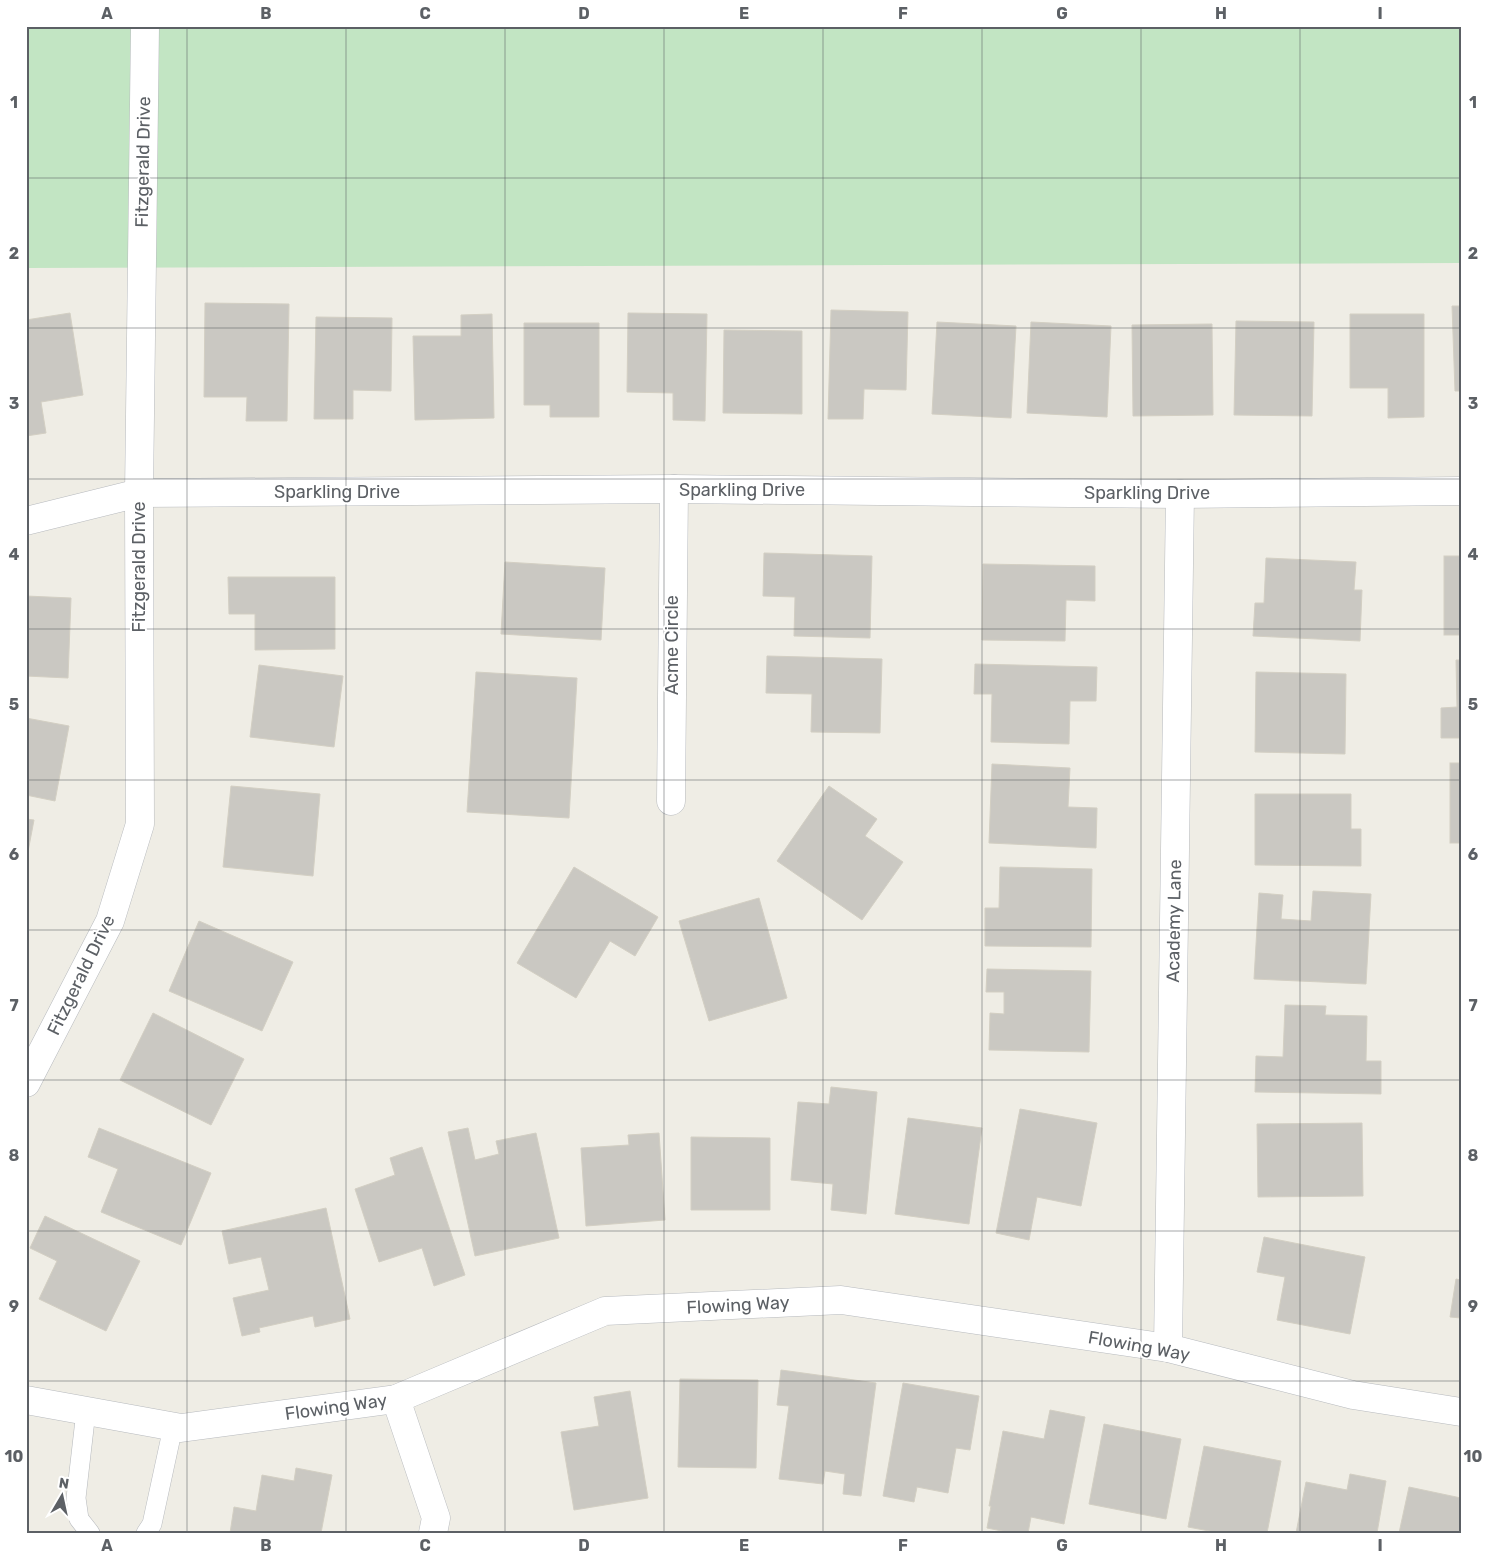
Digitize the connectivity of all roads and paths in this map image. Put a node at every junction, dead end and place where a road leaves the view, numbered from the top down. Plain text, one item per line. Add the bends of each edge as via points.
1 (145, 26) edge
2 (674, 489) junction
3 (1461, 491) edge
4 (139, 493) junction
5 (1180, 494) junction
6 (26, 521) edge
7 (671, 801) dead end
8 (26, 1083) edge
9 (1168, 1348) junction
10 (396, 1399) junction
11 (26, 1400) edge
12 (86, 1411) junction
13 (1461, 1412) edge
14 (173, 1427) junction
15 (90, 1533) edge
16 (146, 1533) edge
17 (433, 1533) edge

1 - 4 street, Fitzgerald Drive
2 - 4 street, Sparkling Drive
2 - 5 street, Sparkling Drive
2 - 7 street, Acme Circle
3 - 5 street, Sparkling Drive
4 - 6 street, Sparkling Drive
4 - 8 street, Fitzgerald Drive via 140,824 110,921
5 - 9 street, Academy Lane
9 - 10 street, Flowing Way via 841,1300 605,1311
9 - 13 street, Flowing Way via 1354,1396
10 - 14 street, Flowing Way
10 - 17 street via 436,1518
11 - 12 street, Flowing Way
12 - 14 street, Flowing Way
12 - 15 lane via 76,1498 79,1518
14 - 16 lane via 152,1524

